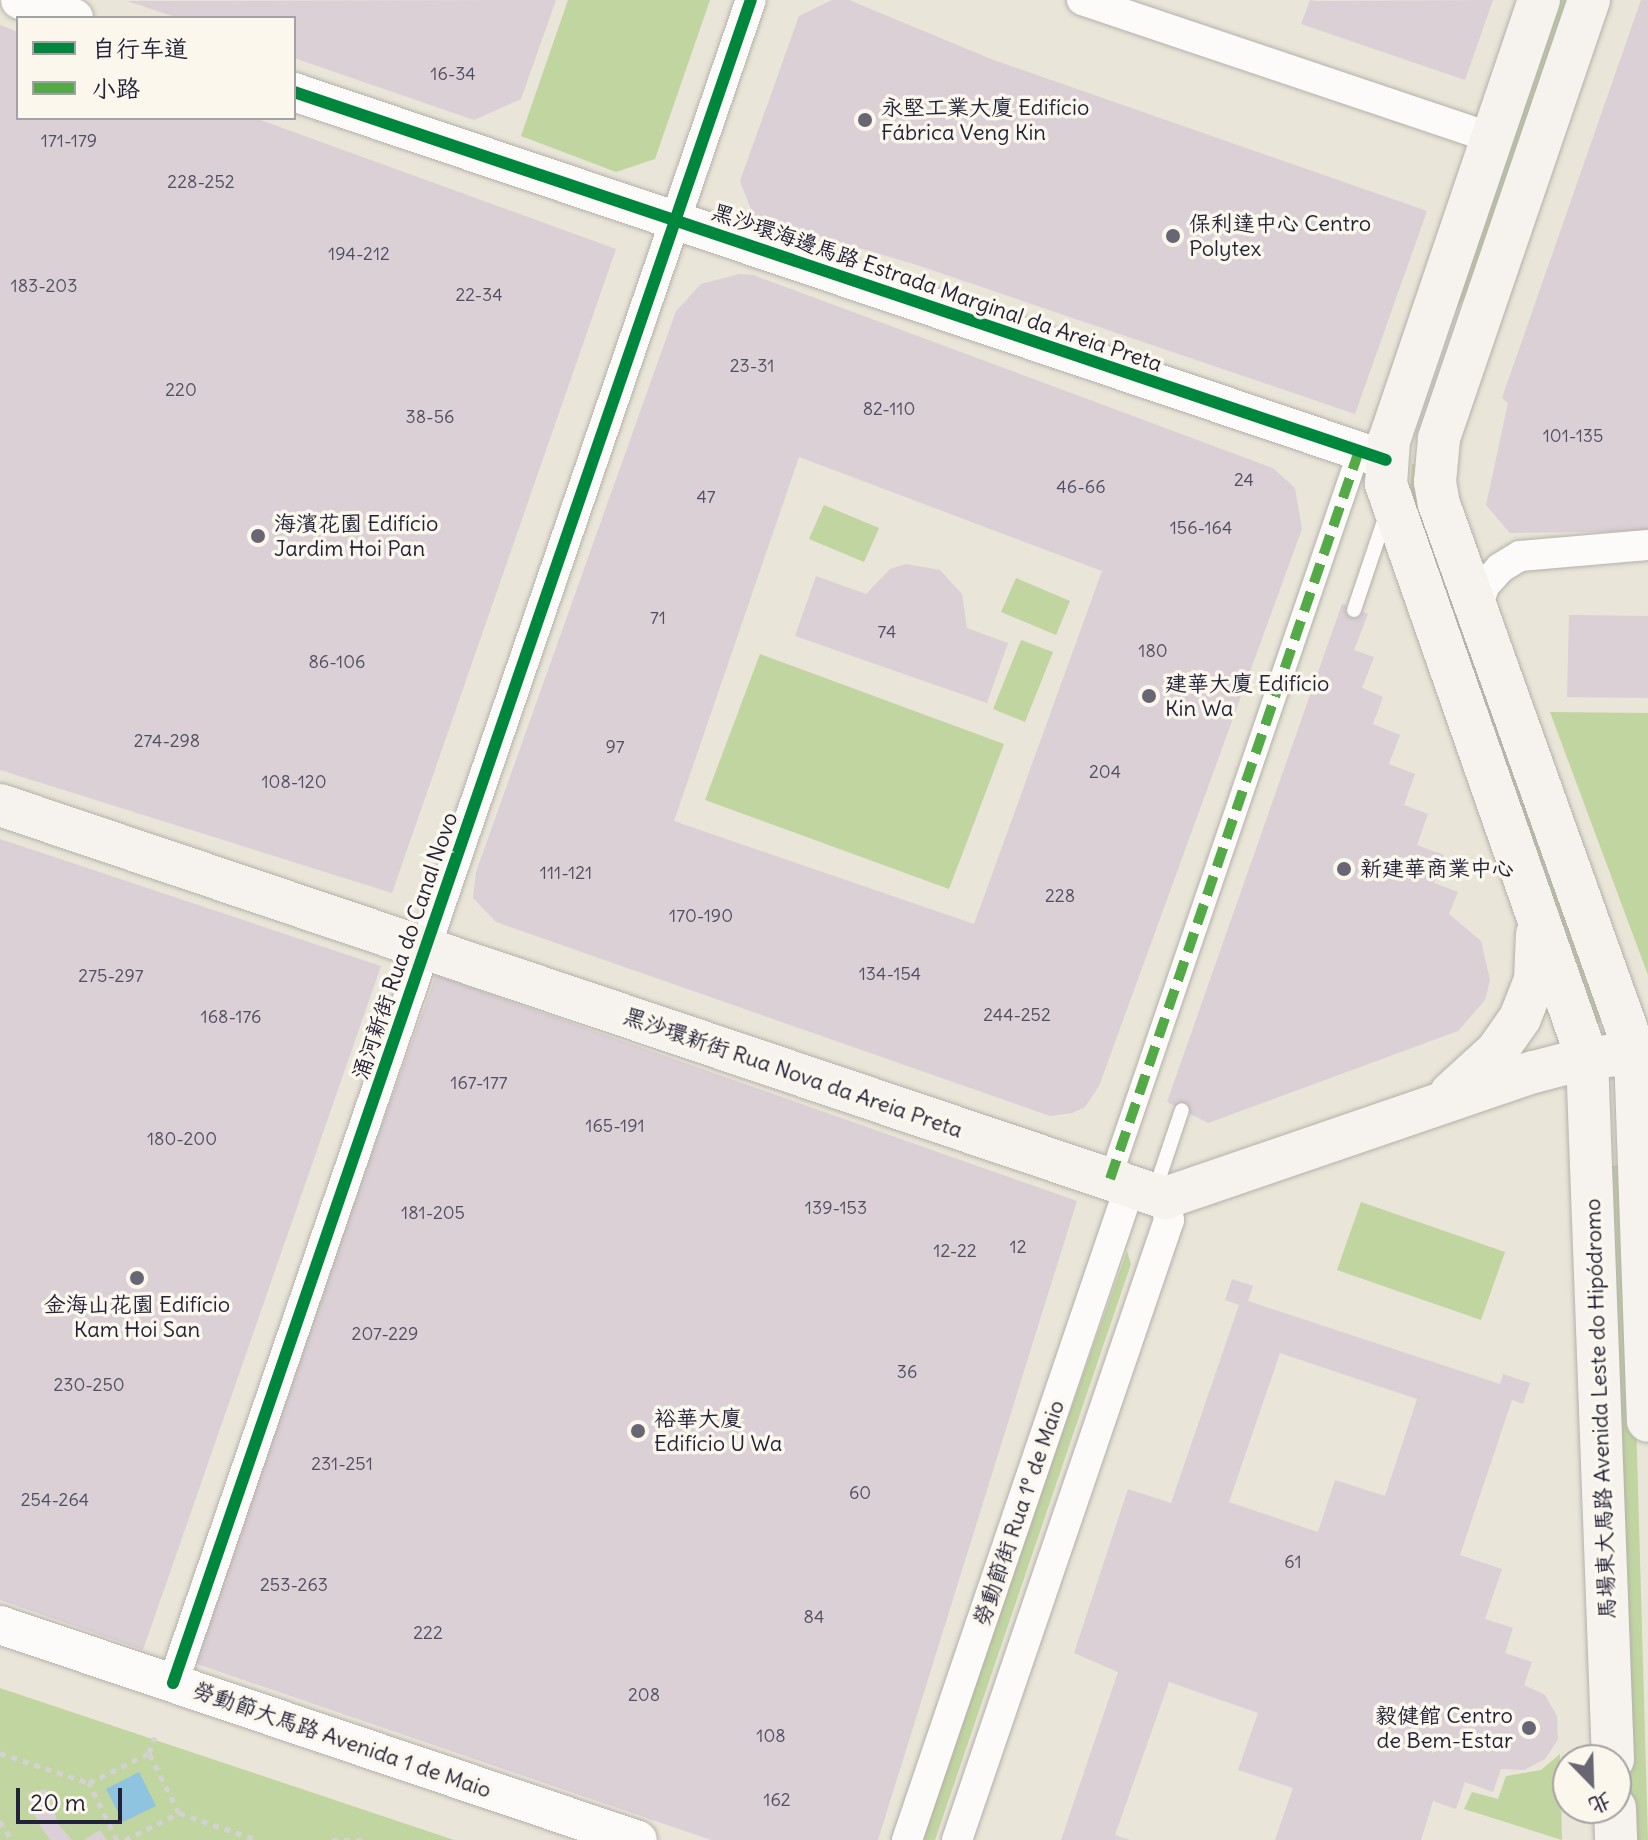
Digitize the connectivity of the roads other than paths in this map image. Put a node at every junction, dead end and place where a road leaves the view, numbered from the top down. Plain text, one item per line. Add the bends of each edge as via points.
1 (20, 0) edge
2 (751, 0) edge
3 (1082, 0) edge
4 (1539, 0) edge
5 (1589, 0) edge
6 (68, 16) edge
7 (296, 93) edge
8 (1492, 138) junction
9 (675, 221) junction
10 (1493, 281) junction
11 (1372, 456) junction
12 (1389, 505) junction
13 (1648, 545) edge
14 (1477, 609) junction
15 (1354, 610) dead end
16 (0, 805) edge
17 (1533, 907) junction
18 (425, 948) junction
19 (1642, 1052) edge
20 (1587, 1058) junction
21 (1437, 1103) junction
22 (1182, 1110) dead end
23 (1140, 1189) junction
24 (1648, 1421) edge
25 (0, 1625) edge
26 (173, 1683) junction
27 (1612, 1744) edge
28 (638, 1840) edge
29 (907, 1840) edge
30 (957, 1840) edge

1 - 6 street
2 - 9 street, 涌河新街 Rua do Canal Novo
3 - 8 street
4 - 8 main road
5 - 10 main road
7 - 9 street, 黑沙環海邊馬路 Estrada Marginal da Areia Preta
8 - 11 main road
9 - 11 street, 黑沙環海邊馬路 Estrada Marginal da Areia Preta
9 - 18 street, 涌河新街 Rua do Canal Novo
10 - 11 main road via 1456,340 1421,435 1411,448
10 - 14 main road via 1436,460 1439,504
11 - 12 main road
11 - 23 street
12 - 15 lane
12 - 17 main road
13 - 14 street via 1520,556 1484,586
14 - 19 main road
16 - 18 main road, 黑沙環新街 Rua Nova da Areia Preta
17 - 20 main road, 馬場東大馬路 Avenida Leste do Hipódromo
17 - 21 main road via 1538,960 1520,1018 1488,1061
18 - 23 main road, 黑沙環新街 Rua Nova da Areia Preta
18 - 26 street, 涌河新街 Rua do Canal Novo
19 - 20 main road
19 - 24 main road
20 - 21 main road
20 - 27 main road, 馬場東大馬路 Avenida Leste do Hipódromo
21 - 23 main road
22 - 23 lane
23 - 29 street, 勞動節街 Rua 1º de Maio
23 - 30 street via 1169,1220
25 - 26 street, 勞動節大馬路 Avenida 1 de Maio
26 - 28 street, 勞動節大馬路 Avenida 1 de Maio

